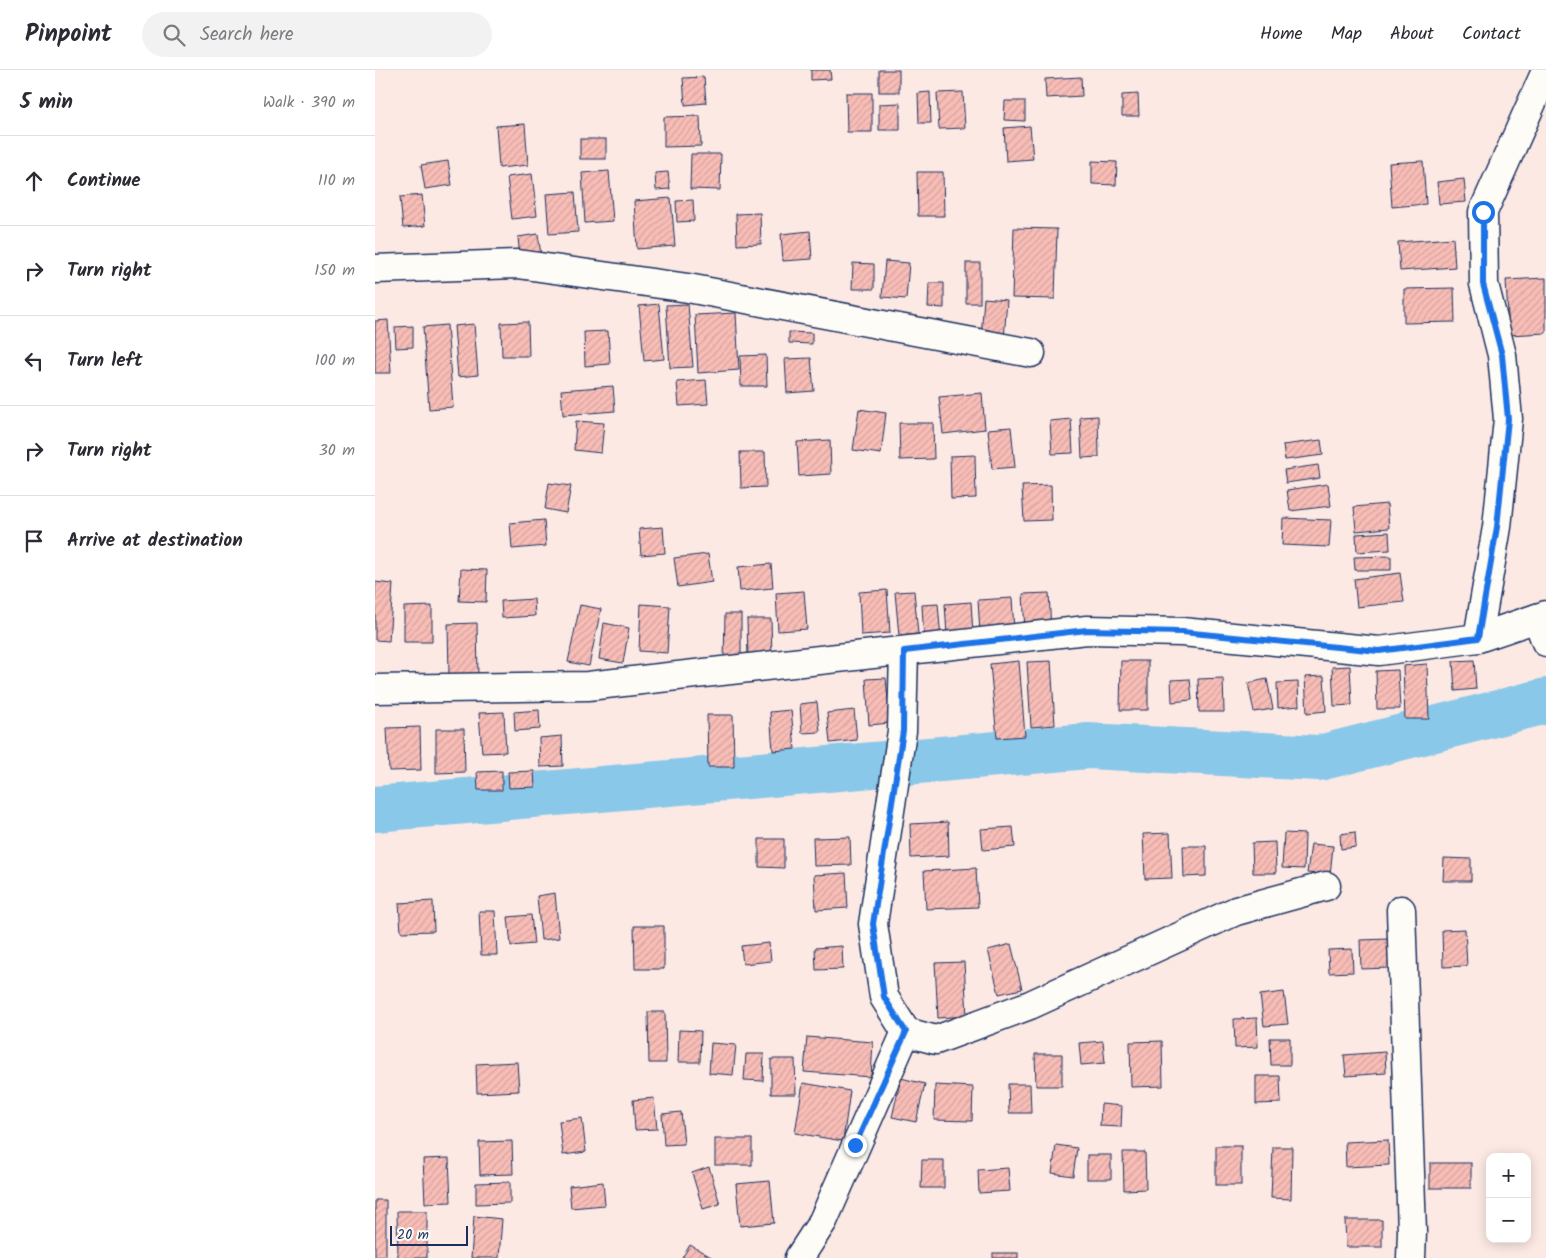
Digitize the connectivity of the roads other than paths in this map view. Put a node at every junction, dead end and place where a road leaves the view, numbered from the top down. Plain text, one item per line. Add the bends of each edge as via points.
1 (1546, 71) edge
2 (375, 269) edge
3 (1031, 353) dead end
4 (1543, 625) edge
5 (1478, 638) junction
6 (904, 651) junction
7 (375, 689) edge
8 (1326, 886) dead end
9 (1401, 910) dead end
10 (906, 1032) junction
11 (799, 1258) edge
12 (1411, 1258) edge

1 - 5 street via 1483,212 1483,284 1502,355 1508,419 1497,527
2 - 3 street via 518,264 688,288
4 - 5 street
5 - 6 street via 1379,651 1182,632 1087,630
6 - 7 street via 588,686
6 - 10 street via 903,731 873,924 884,997
8 - 10 street via 1236,910 1030,1006 936,1040
9 - 12 street
10 - 11 street via 823,1221

